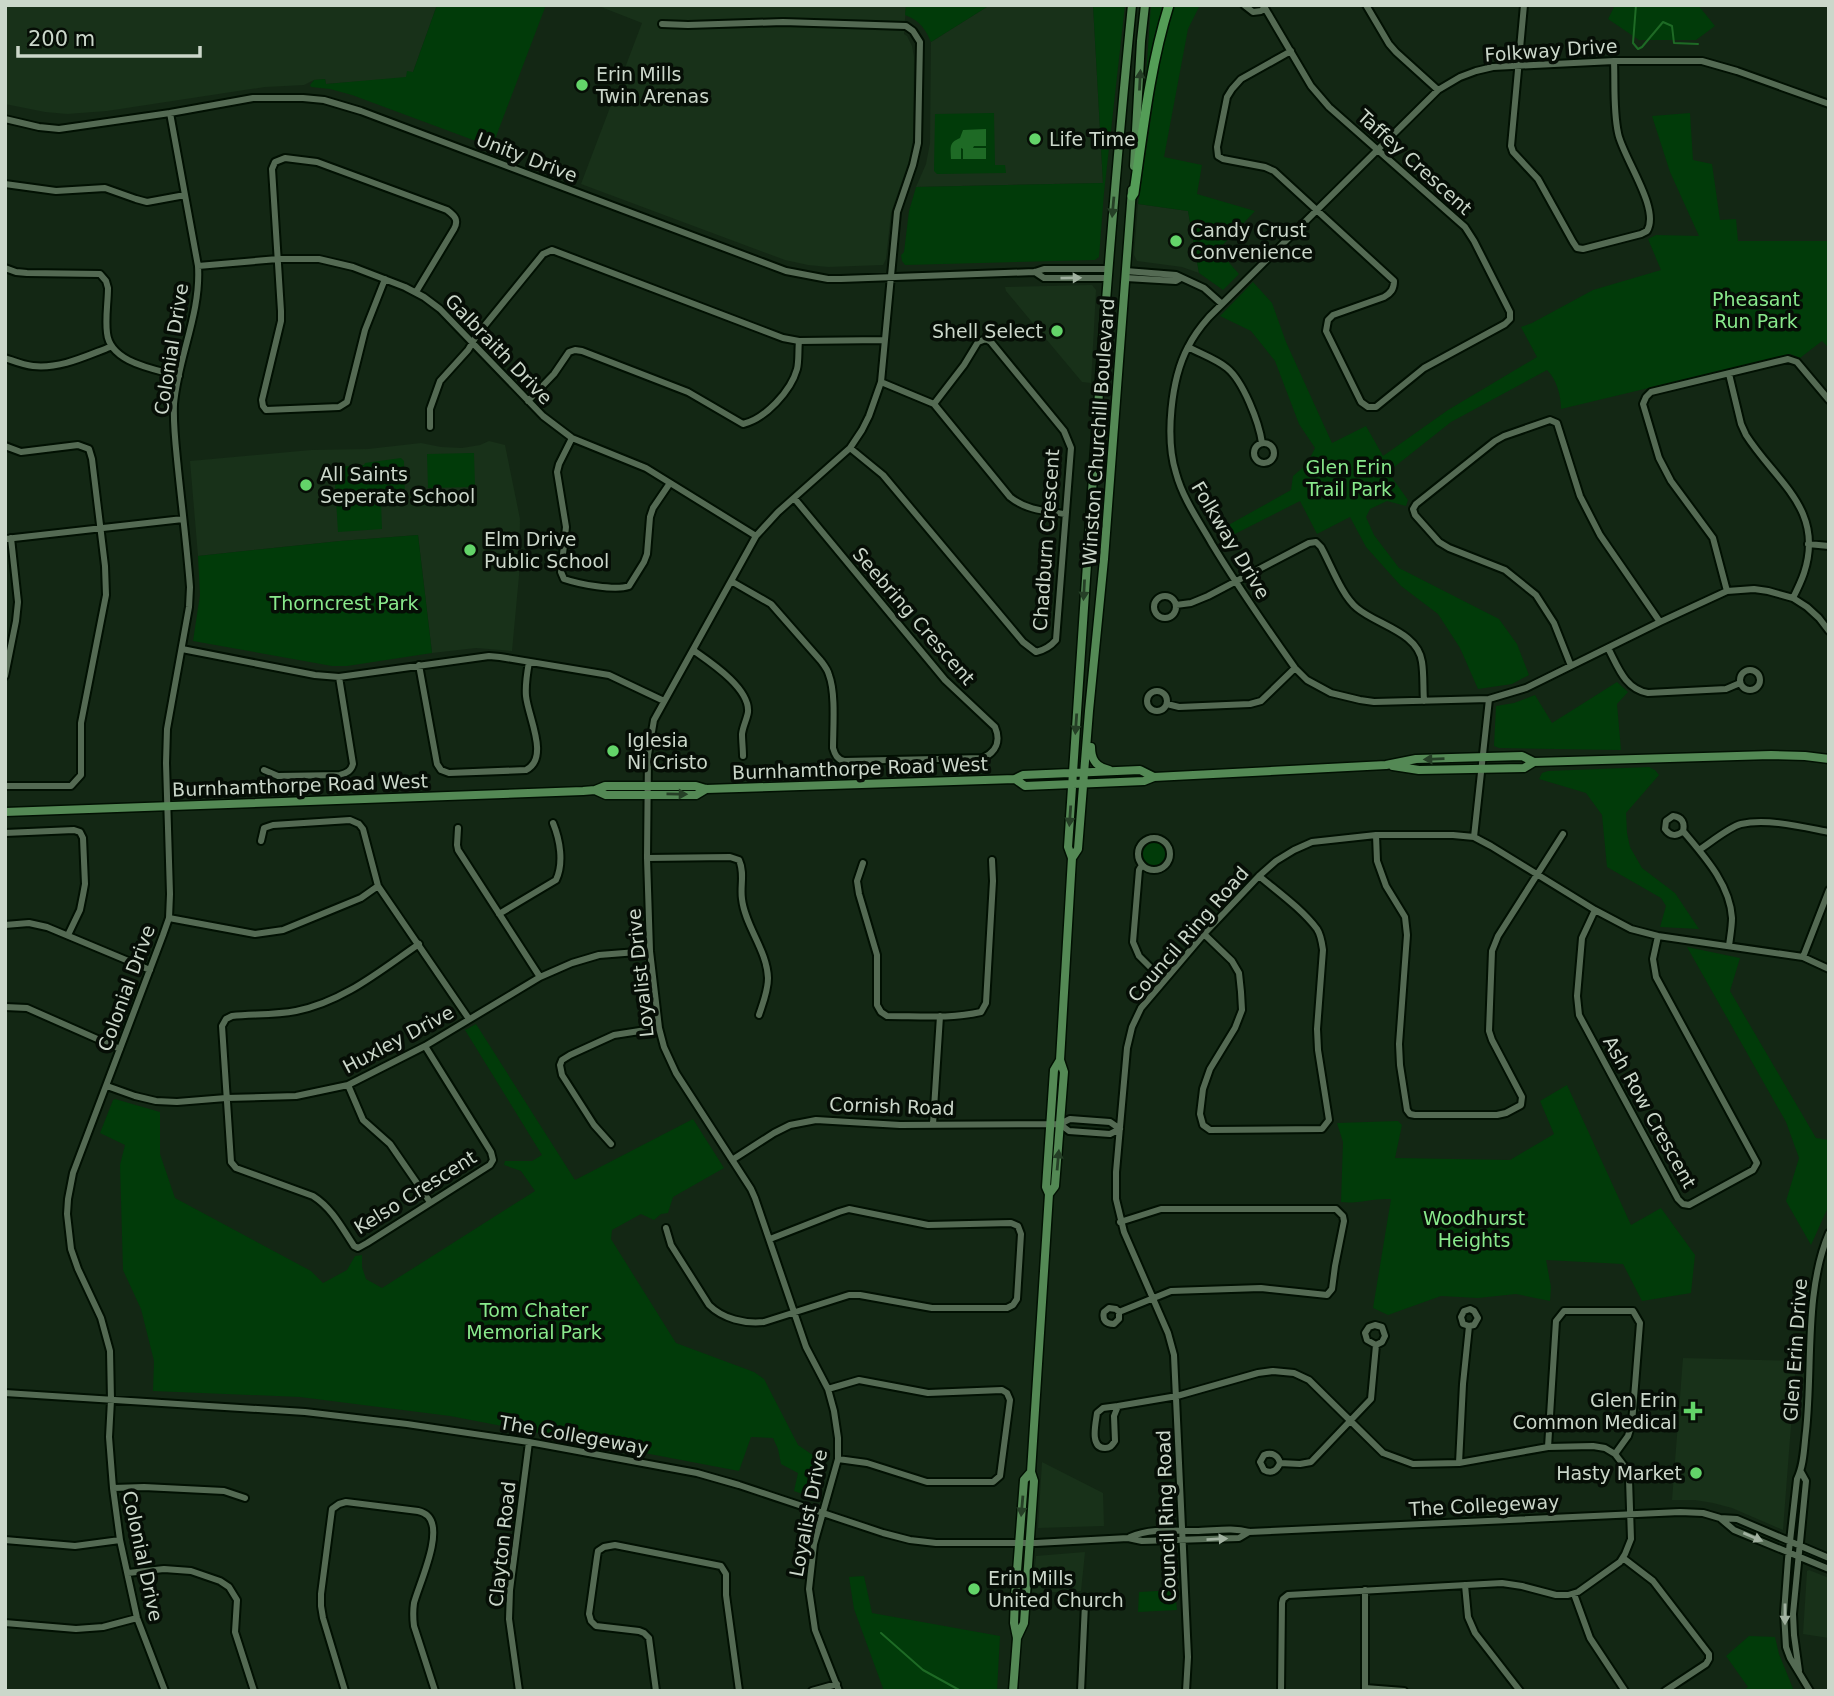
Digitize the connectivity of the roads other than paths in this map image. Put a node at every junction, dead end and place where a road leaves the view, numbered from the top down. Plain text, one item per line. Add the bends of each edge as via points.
1 (1132, 5) edge
2 (1145, 5) edge
3 (1169, 5) edge
4 (1244, 5) edge
5 (1366, 5) edge
6 (1524, 5) edge
7 (1266, 7) edge
8 (662, 24) dead end
9 (1291, 51) junction
10 (1614, 61) junction
11 (1518, 65) junction
12 (1438, 90) junction
13 (1829, 104) edge
14 (170, 113) junction
15 (5, 119) edge
16 (1377, 151) junction
17 (5, 184) edge
18 (185, 195) junction
19 (1132, 196) junction
20 (1317, 210) junction
21 (278, 259) junction
22 (198, 266) junction
23 (5, 268) edge
24 (1108, 273) junction
25 (1126, 274) junction
26 (890, 277) junction
27 (385, 279) junction
28 (416, 292) junction
29 (1222, 304) junction
30 (884, 340) junction
31 (799, 341) junction
32 (472, 343) junction
33 (110, 347) junction
34 (1188, 347) junction
35 (5, 358) edge
36 (1729, 374) junction
37 (179, 376) junction
38 (881, 382) junction
39 (1829, 400) edge
40 (528, 401) junction
41 (934, 404) junction
42 (430, 427) dead end
43 (572, 438) junction
44 (1262, 443) dead end
45 (5, 446) edge
46 (850, 448) junction
47 (670, 483) junction
48 (793, 498) junction
49 (1065, 514) junction
50 (183, 519) junction
51 (100, 528) junction
52 (756, 536) junction
53 (8, 539) edge
54 (1808, 544) junction
55 (1829, 545) edge
56 (731, 581) junction
57 (1235, 582) junction
58 (1727, 591) junction
59 (1793, 598) junction
60 (1176, 605) dead end
61 (1660, 622) junction
62 (1829, 631) edge
63 (1608, 648) junction
64 (181, 649) junction
65 (693, 650) junction
66 (529, 662) junction
67 (419, 665) junction
68 (1571, 666) junction
69 (1295, 668) junction
70 (5, 676) edge
71 (339, 677) junction
72 (1740, 684) dead end
73 (1489, 699) junction
74 (664, 701) junction
75 (1424, 701) junction
76 (1167, 704) dead end
77 (1089, 710) junction
78 (743, 757) dead end
79 (1482, 757) junction
80 (1829, 759) edge
81 (1534, 762) junction
82 (1386, 765) junction
83 (1481, 769) junction
84 (1140, 770) junction
85 (264, 771) dead end
86 (1084, 772) junction
87 (1073, 773) junction
88 (1154, 776) junction
89 (1015, 779) junction
90 (1083, 783) junction
91 (1072, 784) junction
92 (5, 786) edge
93 (647, 790) junction
94 (167, 806) junction
95 (5, 812) edge
96 (554, 823) dead end
97 (458, 828) dead end
98 (1683, 831) dead end
99 (1829, 832) edge
100 (5, 833) edge
101 (1563, 834) dead end
102 (1376, 835) junction
103 (1474, 837) junction
104 (261, 841) dead end
105 (1699, 850) junction
106 (646, 858) junction
107 (1072, 858) junction
108 (992, 860) dead end
109 (863, 863) dead end
110 (1142, 866) junction
111 (1537, 875) junction
112 (1259, 876) junction
113 (378, 886) junction
114 (1829, 890) edge
115 (1595, 910) junction
116 (499, 914) junction
117 (169, 918) junction
118 (5, 925) edge
119 (68, 934) junction
120 (1204, 934) junction
121 (1658, 936) junction
122 (419, 944) junction
123 (1729, 947) junction
124 (650, 951) junction
125 (1803, 957) junction
126 (1829, 969) edge
127 (150, 970) junction
128 (540, 977) junction
129 (1164, 981) junction
130 (5, 1007) edge
131 (759, 1016) dead end
132 (940, 1016) junction
133 (469, 1019) junction
134 (659, 1027) junction
135 (425, 1045) junction
136 (120, 1049) junction
137 (1060, 1060) junction
138 (348, 1085) junction
139 (107, 1086) junction
140 (226, 1098) junction
141 (933, 1124) junction
142 (1049, 1124) junction
143 (1060, 1124) junction
144 (1120, 1129) junction
145 (611, 1144) dead end
146 (732, 1160) junction
147 (1049, 1194) junction
148 (430, 1202) junction
149 (1121, 1222) junction
150 (666, 1228) dead end
151 (1829, 1233) edge
152 (770, 1239) junction
153 (1153, 1298) junction
154 (1119, 1312) dead end
155 (794, 1313) junction
156 (1469, 1326) dead end
157 (1376, 1345) dead end
158 (828, 1389) junction
159 (5, 1393) edge
160 (1177, 1396) junction
161 (111, 1400) junction
162 (1118, 1406) junction
163 (1351, 1421) junction
164 (529, 1442) junction
165 (1548, 1447) junction
166 (1615, 1454) junction
167 (838, 1459) junction
168 (1280, 1463) dead end
169 (1459, 1463) junction
170 (1031, 1472) junction
171 (1801, 1472) junction
172 (113, 1488) junction
173 (245, 1498) dead end
174 (823, 1513) junction
175 (1630, 1514) junction
176 (1720, 1518) junction
177 (1183, 1531) junction
178 (1249, 1532) junction
179 (1128, 1538) junction
180 (5, 1540) edge
181 (120, 1540) junction
182 (1183, 1540) junction
183 (1790, 1541) junction
184 (1019, 1543) junction
185 (1030, 1543) junction
186 (1801, 1546) junction
187 (1788, 1552) junction
188 (1800, 1557) junction
189 (1623, 1558) junction
190 (1829, 1558) edge
191 (1829, 1570) edge
192 (128, 1573) junction
193 (1465, 1585) junction
194 (1365, 1590) junction
195 (1574, 1594) junction
196 (1085, 1604) dead end
197 (137, 1618) junction
198 (5, 1623) edge
199 (1017, 1638) junction
200 (1799, 1673) junction
201 (838, 1687) edge
202 (1365, 1690) edge
203 (165, 1691) edge
204 (254, 1691) edge
205 (345, 1691) edge
206 (435, 1691) edge
207 (519, 1691) edge
208 (656, 1691) edge
209 (739, 1691) edge
210 (813, 1691) edge
211 (1013, 1691) edge
212 (1081, 1691) edge
213 (1186, 1691) edge
214 (1281, 1691) edge
215 (1404, 1691) edge
216 (1520, 1691) edge
217 (1625, 1691) edge
218 (1665, 1691) edge
219 (1810, 1691) edge

1 -> 24 main road, Winston Churchill Boulevard
19 -> 2 main road, Winston Churchill Boulevard
3 - 19 highway via 1153,67
4 - 7 street, Taffey Crescent via 1253,12
5 - 12 street via 1389,44
6 - 11 street
7 - 9 street, Taffey Crescent
8 - 26 street, Loyalist Drive via 818,23 906,26 913,31 920,42 919,143 897,212
9 - 16 street, Taffey Crescent via 1329,107
9 - 20 street via 1231,89 1218,156 1274,171
10 - 11 street, Folkway Drive
10 - 11 street via 1618,135 1651,220 1641,234 1583,249 1573,242 1538,179 1513,152
10 - 13 street, Folkway Drive via 1702,61
11 - 12 street, Folkway Drive via 1476,71
12 - 16 street, Folkway Drive
14 - 15 street, Unity Drive via 59,129
14 - 18 street, Colonial Drive
14 - 26 street, Unity Drive via 253,98 324,100 786,271 828,279
16 - 20 street, Folkway Drive
16 - 20 street, Taffey Crescent via 1468,230 1510,312 1506,324 1431,363 1376,407 1368,407 1361,402 1326,331 1328,320 1384,297 1394,288 1394,281
17 - 18 street via 56,191 105,188 147,202
18 - 22 street, Colonial Drive
19 - 25 main road, Winston Churchill Boulevard
20 - 29 street, Folkway Drive
21 - 22 street, Galbraith Drive
21 - 27 street, Galbraith Drive via 330,260
21 - 27 street via 281,321 262,400 269,411 338,407 347,402 365,330
21 - 28 street via 273,165 282,159 317,162 447,210 456,219
22 - 37 street, Colonial Drive via 197,304
23 - 33 street via 100,274 108,288
24 - 25 main road
24 - 26 street, Unity Drive via 1044,269
24 -> 87 main road, Winston Churchill Boulevard
25 - 29 street via 1194,282
25 - 77 main road, Winston Churchill Boulevard
26 - 30 street, Loyalist Drive
27 - 28 street, Galbraith Drive
28 - 32 street, Galbraith Drive via 440,309
29 - 34 street, Folkway Drive
30 - 31 street
30 - 38 street, Loyalist Drive
31 - 32 street via 552,250 543,254
31 - 40 street via 797,369 783,396 743,424 688,392 575,350
32 - 40 street, Galbraith Drive
32 - 42 street via 440,381 430,409
33 - 35 street via 73,362 39,366
33 - 37 street via 130,362
34 - 44 street via 1220,363 1237,379
34 - 57 street, Folkway Drive via 1174,388 1170,425 1175,470 1198,522
36 - 39 street via 1788,359 1797,362
36 - 54 street via 1746,435 1802,509
36 - 58 street via 1651,393 1643,404 1671,481 1713,538
37 - 50 street, Colonial Drive via 174,420
38 - 41 street
38 - 46 street, Loyalist Drive via 869,416
40 - 43 street, Galbraith Drive
41 - 49 street via 1010,497 1031,509
41 - 49 street, Chadburn Crescent via 978,342 992,342 1067,437 1071,448
43 - 47 street, Galbraith Drive via 646,468
43 - 47 street via 557,472 566,527 564,579 629,586 647,554 653,508
45 - 51 street via 21,452 78,445 89,449
46 - 48 street, Loyalist Drive
46 - 49 street, Chadburn Crescent via 883,475 1036,652 1056,640
47 - 52 street, Galbraith Drive
48 - 52 street, Loyalist Drive
48 - 56 street, Seebring Crescent via 945,680 995,727 998,742 994,750 983,758 839,760 833,748 830,677 821,661 771,604
50 - 51 street
50 - 64 street, Colonial Drive via 190,587
51 - 53 street
51 - 92 street via 106,595 81,723 81,775 71,786
52 - 56 street, Loyalist Drive
53 - 70 street via 18,601
54 - 55 street
54 - 59 street via 1804,572
56 - 65 street, Loyalist Drive
57 - 60 street via 1191,603
57 - 69 street, Folkway Drive
57 - 75 street via 1316,542 1355,607 1415,644 1422,660
58 - 59 street, Folkway Drive via 1754,589
58 - 61 street, Folkway Drive
59 - 62 street, Folkway Drive
61 - 63 street, Folkway Drive
61 - 68 street via 1600,535 1580,496 1558,423 1549,420 1504,436 1413,509 1449,548 1505,570 1536,595 1554,623
63 - 68 street, Folkway Drive
63 - 72 street via 1628,684 1639,691 1726,689
64 - 71 street
64 - 94 street, Colonial Drive via 167,729
65 - 74 street, Loyalist Drive
65 - 78 street via 744,695 748,710 742,732
66 - 67 street via 488,656
66 - 67 street via 526,691 537,759 526,770 441,770
66 - 74 street via 609,675
67 - 71 street
68 - 73 street, Folkway Drive via 1526,688
69 - 75 street, Folkway Drive via 1307,680 1341,697
69 - 76 street via 1261,701
71 - 85 street via 352,769 340,775 278,776
73 - 75 street, Folkway Drive
73 - 79 street
74 - 93 street, Loyalist Drive via 652,730
77 - 84 main road via 1094,714 1091,754 1097,764 1110,770
77 - 86 main road, Winston Churchill Boulevard
79 - 81 main road, Burnhamthorpe Road West via 1522,756
79 -> 82 main road, Burnhamthorpe Road West
79 - 83 street
80 - 81 main road, Burnhamthorpe Road West via 1770,755
81 - 83 main road, Burnhamthorpe Road West via 1524,768
82 - 83 main road, Burnhamthorpe Road West
82 - 88 main road, Burnhamthorpe Road West
83 - 103 street
84 - 86 main road, Burnhamthorpe Road West
84 - 88 main road, Burnhamthorpe Road West
86 - 87 main road, Burnhamthorpe Road West
86 - 90 main road, Winston Churchill Boulevard
87 - 89 main road, Burnhamthorpe Road West
87 - 91 main road, Winston Churchill Boulevard
88 - 90 main road, Burnhamthorpe Road West via 1144,781
89 - 91 main road, Burnhamthorpe Road West via 1025,786
89 - 93 main road, Burnhamthorpe Road West
90 - 91 main road, Burnhamthorpe Road West
90 - 107 main road, Winston Churchill Boulevard via 1078,849
91 -> 107 main road, Winston Churchill Boulevard via 1068,847
93 - 94 main road, Burnhamthorpe Road West via 605,786 595,790
93 - 106 street, Loyalist Drive
94 - 95 main road, Burnhamthorpe Road West
94 - 117 street, Colonial Drive
96 - 116 street via 559,838 556,880
97 - 116 street via 458,850
98 - 105 street
99 - 105 street via 1739,824
100 - 119 street via 80,832 85,884 80,910
101 - 111 street
102 - 103 street, Council Ring Road
102 - 111 street via 1377,861 1405,917 1399,1044 1410,1114 1497,1115 1521,1105 1522,1097 1489,1031 1492,951
102 - 112 street, Council Ring Road via 1312,842
103 - 111 street, Council Ring Road
104 - 113 street via 264,828 273,825 350,820 363,829
105 - 123 street via 1729,900
106 - 124 street, Loyalist Drive
106 - 131 street via 739,860 745,914 767,968
107 - 137 main road, Winston Churchill Boulevard
108 - 132 street via 986,1003 981,1012
109 - 132 street via 857,881 877,955 877,1005 887,1016
110 - 110 street via 1151,870 1165,866 1169,857 1165,843 1156,839 1142,843 1138,852
110 - 129 street via 1133,942 1139,957
111 - 115 street, Council Ring Road
112 - 120 street, Council Ring Road
112 - 120 street via 1299,911 1321,940 1317,1029 1329,1120 1322,1129 1210,1130 1203,1125 1203,1089 1242,1010 1239,974
113 - 117 street via 271,933
113 - 122 street
114 - 125 street
115 - 121 street, Council Ring Road via 1631,929
115 - 121 street, Ash Row Crescent via 1582,939 1579,1015 1678,1199 1690,1205 1753,1171 1757,1163 1656,977 1653,959
116 - 128 street
117 - 127 street, Colonial Drive
118 - 119 street via 29,923
119 - 127 street
120 - 129 street, Council Ring Road
121 - 123 street, Council Ring Road
122 - 133 street
122 - 140 street via 325,1003 226,1019 222,1026
123 - 125 street, Council Ring Road
124 - 128 street, Huxley Drive via 600,955
124 - 134 street, Loyalist Drive
125 - 126 street, Council Ring Road
127 - 136 street, Colonial Drive
128 - 133 street, Huxley Drive
129 - 144 street, Council Ring Road via 1132,1027
130 - 136 street via 27,1008
132 - 141 street
133 - 135 street, Huxley Drive
134 - 145 street via 614,1035 562,1060 562,1075
134 - 146 street, Loyalist Drive via 676,1073
135 - 138 street, Huxley Drive
135 - 148 street, Kelso Crescent via 493,1160
136 - 139 street, Colonial Drive
137 - 142 main road, Winston Churchill Boulevard via 1054,1070
137 - 143 main road, Winston Churchill Boulevard via 1064,1072
138 - 140 street, Huxley Drive via 296,1096
138 - 148 street via 363,1120 390,1144
139 - 140 street, Huxley Drive via 156,1101
139 - 161 street, Colonial Drive via 74,1174 67,1214 74,1259 107,1340
140 - 148 street, Kelso Crescent via 231,1162 236,1168 323,1202 354,1246 367,1244
141 - 142 street, Cornish Road
141 - 146 street, Cornish Road via 803,1121
142 - 143 street, Cornish Road
142 - 147 main road, Winston Churchill Boulevard
143 - 144 street via 1070,1119 1110,1122
143 - 144 street via 1069,1131 1110,1134
147 -> 143 main road, Winston Churchill Boulevard via 1055,1186
144 - 149 street, Council Ring Road via 1116,1199
146 - 152 street, Loyalist Drive via 755,1198
147 - 170 main road, Winston Churchill Boulevard
149 - 153 street, Council Ring Road
149 - 153 street via 1161,1209 1336,1209 1343,1216 1332,1289 1327,1295 1261,1288 1171,1291
150 - 155 street via 671,1245 716,1312 753,1324
151 - 171 street, Glen Erin Drive via 1815,1277
152 - 155 street, Loyalist Drive
152 - 155 street via 849,1209 928,1224 1011,1223 1021,1234 1017,1299 1007,1308 932,1308 849,1295
153 - 154 street
153 - 160 street, Council Ring Road via 1172,1344
155 - 158 street, Loyalist Drive
156 - 169 street
157 - 163 street via 1371,1399
158 - 167 street, Loyalist Drive
158 - 167 street via 859,1380 928,1393 1002,1390 1010,1400 1000,1475 993,1482 927,1482
159 - 161 street, The Collegeway
160 - 162 street
160 - 163 street via 1258,1373 1294,1373 1309,1380
160 - 177 street, Council Ring Road
161 - 164 street, The Collegeway via 305,1412
161 - 172 street, Colonial Drive
162 - 162 street via 1097,1413 1098,1445 1106,1448 1115,1441
163 - 168 street via 1311,1462
163 - 169 street via 1383,1453 1398,1460
164 - 174 street, The Collegeway via 697,1474
164 - 207 street, Clayton Road via 510,1590 509,1619
165 - 166 street via 1593,1446
165 - 166 street via 1559,1316 1564,1311 1633,1311 1640,1323 1632,1423
165 - 169 street
166 - 175 street via 1629,1479
167 - 174 street, Loyalist Drive
170 -> 184 main road, Winston Churchill Boulevard via 1024,1480
170 - 185 main road, Winston Churchill Boulevard
171 - 183 street, Glen Erin Drive
171 - 186 street, Glen Erin Drive via 1806,1481
172 - 173 street via 224,1491
172 - 181 street, Colonial Drive
174 - 184 street, The Collegeway via 910,1540
174 - 201 street, Loyalist Drive via 809,1589 815,1630
175 - 176 street, The Collegeway via 1703,1513
175 - 178 street, The Collegeway
175 - 189 street via 1631,1539
176 - 183 street, The Collegeway via 1737,1519
176 -> 187 street, The Collegeway via 1734,1530
177 - 178 street, The Collegeway
177 - 179 street, The Collegeway via 1142,1532
177 - 182 street, Council Ring Road
182 -> 178 street, The Collegeway via 1239,1538
179 - 182 street, The Collegeway
179 - 185 street, The Collegeway
180 - 181 street via 75,1546
181 - 192 street, Colonial Drive
182 - 213 street, Council Ring Road
183 - 186 street, The Collegeway
183 - 187 street, Glen Erin Drive
184 - 185 street, The Collegeway
184 - 199 main road, Winston Churchill Boulevard
185 - 199 main road, Winston Churchill Boulevard via 1024,1623
186 - 188 street, Glen Erin Drive
186 - 190 street, The Collegeway
187 - 188 street, The Collegeway
187 -> 200 street, Glen Erin Drive via 1786,1647
188 - 191 street, The Collegeway
188 - 200 street, Glen Erin Drive via 1794,1614
189 - 195 street
189 - 218 street via 1657,1586 1709,1654 1706,1664
192 - 197 street, Colonial Drive
192 - 204 street via 191,1571 229,1587 237,1600 235,1632
193 - 194 street
193 - 195 street via 1512,1583 1556,1595
193 - 216 street via 1468,1617 1475,1633
194 - 202 street
194 - 214 street via 1285,1597
195 - 217 street via 1590,1638
196 - 212 street
197 - 198 street via 76,1629
197 - 203 street, Colonial Drive
199 - 211 main road, Winston Churchill Boulevard
200 - 219 street, Glen Erin Drive
201 - 210 street
202 - 215 street
205 - 206 street via 323,1618 321,1594 332,1509 346,1502 418,1511 431,1521 431,1552 413,1618
208 - 209 street via 645,1633 596,1626 591,1621 598,1551 604,1547 615,1545 721,1566 726,1574

